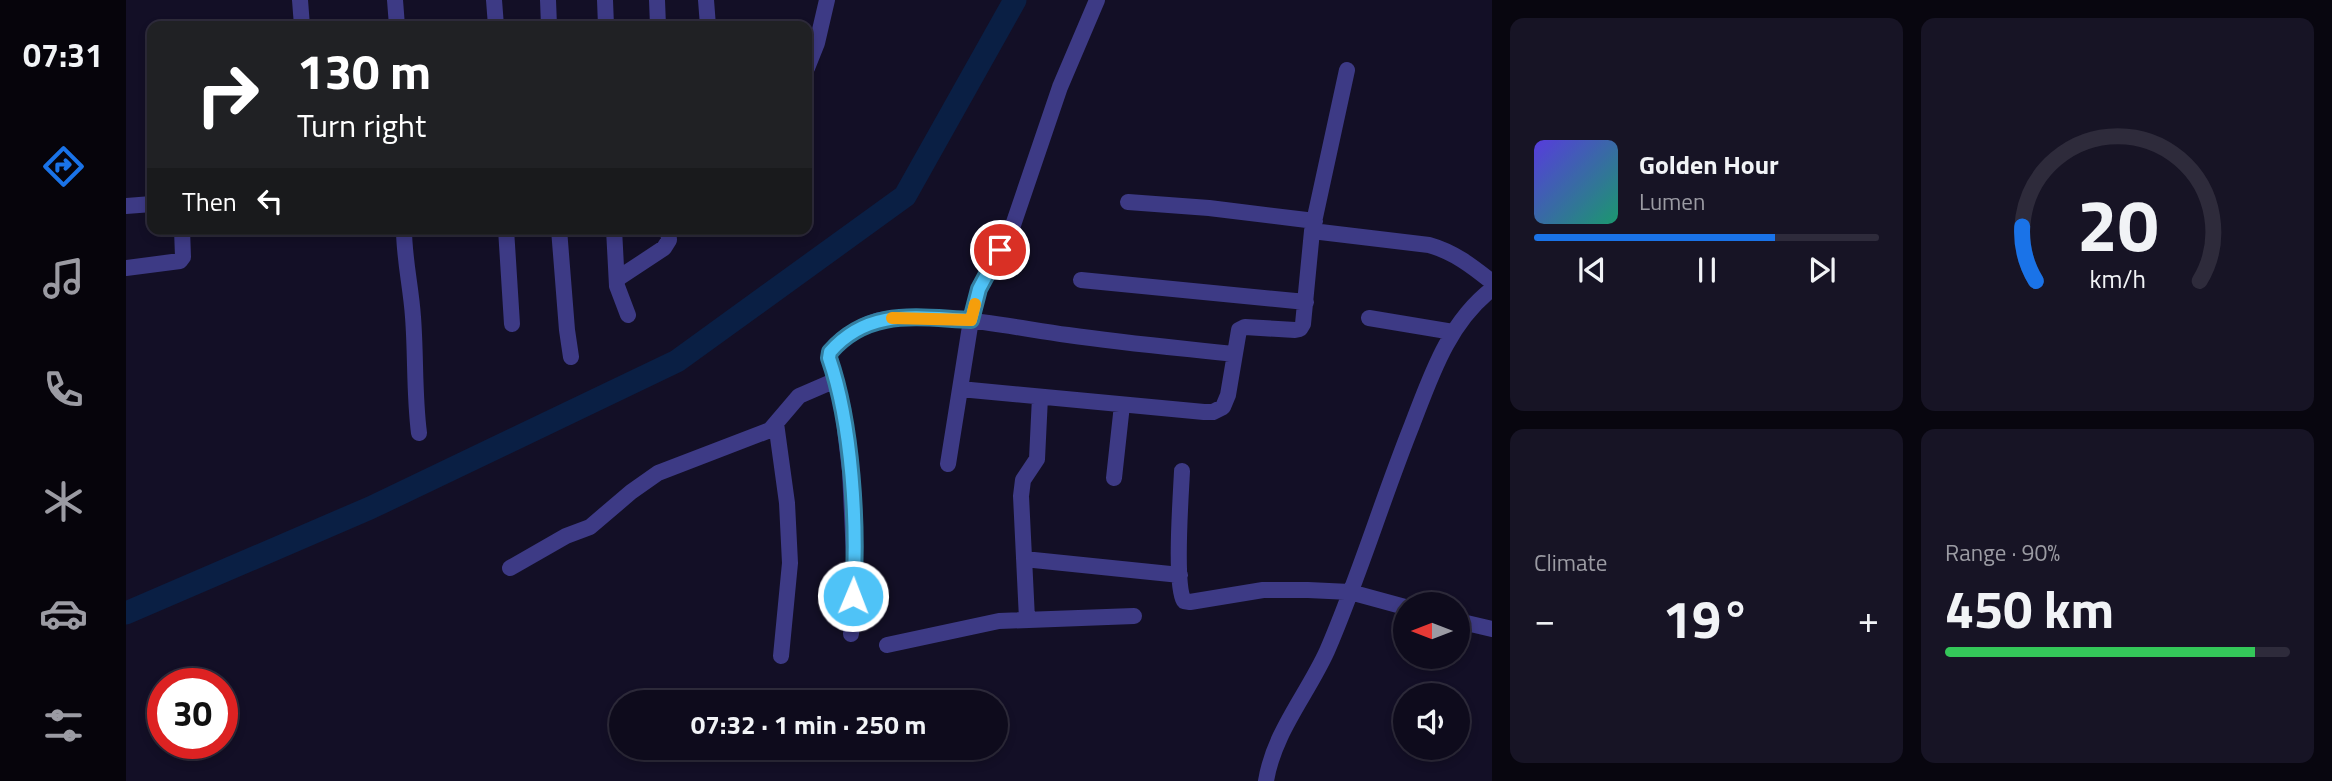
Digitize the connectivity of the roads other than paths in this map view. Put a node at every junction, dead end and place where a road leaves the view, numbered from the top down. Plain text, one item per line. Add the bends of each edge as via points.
1 (300, 0) edge
2 (396, 0) edge
3 (494, 0) edge
4 (548, 0) edge
5 (605, 0) edge
6 (657, 0) edge
7 (706, 0) edge
8 (827, 0) edge
9 (1097, 0) edge
10 (302, 21) edge
11 (397, 21) edge
12 (496, 21) edge
13 (549, 21) edge
14 (606, 21) edge
15 (658, 21) edge
16 (708, 21) edge
17 (812, 56) edge
18 (1347, 69) dead end
19 (1128, 202) dead end
20 (147, 204) edge
21 (126, 206) edge
22 (1313, 226) junction
23 (182, 235) edge
24 (404, 235) edge
25 (506, 235) edge
26 (559, 235) edge
27 (614, 235) edge
28 (668, 235) edge
29 (126, 268) edge
30 (617, 279) junction
31 (1081, 280) dead end
32 (1492, 282) edge
33 (1492, 289) edge
34 (1306, 302) junction
35 (628, 316) dead end
36 (1369, 318) dead end
37 (971, 320) junction
38 (512, 324) dead end
39 (1453, 332) junction
40 (1234, 354) junction
41 (571, 357) dead end
42 (836, 380) junction
43 (960, 389) junction
44 (1040, 397) junction
45 (1122, 405) junction
46 (776, 423) junction
47 (419, 433) dead end
48 (948, 464) dead end
49 (1182, 471) dead end
50 (1114, 478) dead end
51 (1024, 559) junction
52 (510, 568) dead end
53 (1180, 575) junction
54 (1350, 592) junction
55 (1393, 604) edge
56 (1134, 615) dead end
57 (1027, 620) junction
58 (1470, 624) edge
59 (1492, 629) edge
60 (851, 634) dead end
61 (887, 645) dead end
62 (781, 656) dead end
63 (1266, 781) edge

1 - 10 street
2 - 11 street
3 - 12 street
4 - 13 street
5 - 14 street
6 - 15 street
7 - 16 street
8 - 17 street
9 - 37 street via 1060,87 1010,234 979,289
18 - 22 street
19 - 22 street via 1209,208
20 - 21 street
22 - 32 street via 1442,249
22 - 34 street
23 - 29 street via 180,261
24 - 47 street
25 - 38 street
26 - 41 street
27 - 30 street
28 - 30 street via 667,245
30 - 35 street
31 - 34 street
33 - 39 street
34 - 40 street via 1300,329 1241,328
36 - 39 street
37 - 40 street
37 - 42 street via 897,318 866,324 830,352
37 - 43 street
39 - 54 street via 1399,457
40 - 45 street via 1225,402 1218,410
42 - 46 street via 799,396
42 - 60 street via 845,424 854,526
43 - 44 street
43 - 48 street
44 - 45 street
44 - 51 street via 1037,459 1021,486
45 - 50 street
46 - 52 street via 766,432 658,472 590,527
46 - 62 street via 790,563
49 - 53 street
51 - 53 street
51 - 57 street
53 - 54 street via 1182,598 1190,602 1263,590
54 - 55 street
54 - 63 street via 1323,658 1287,720
56 - 57 street
57 - 61 street via 979,624
58 - 59 street

